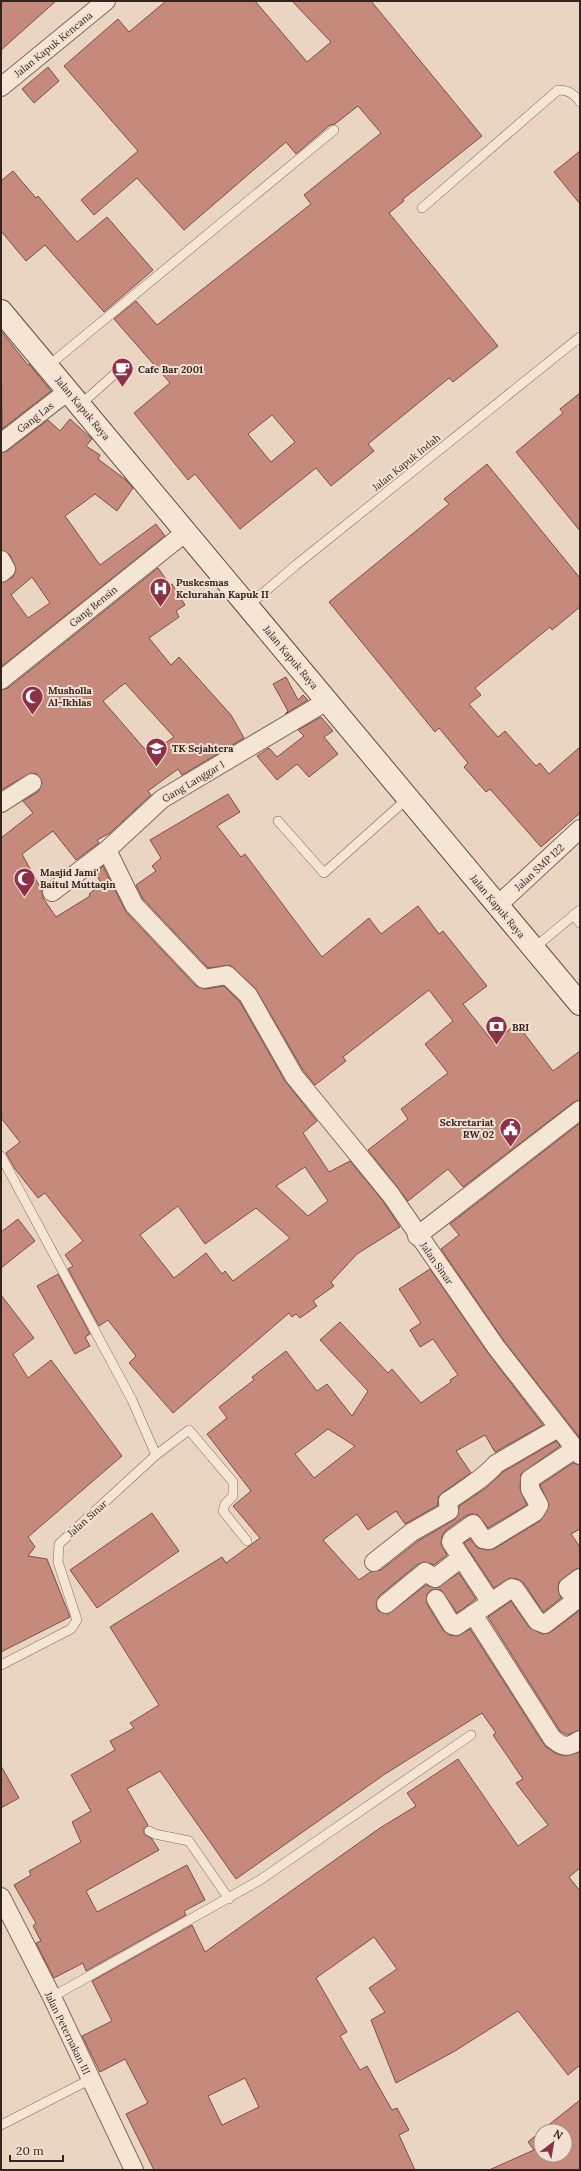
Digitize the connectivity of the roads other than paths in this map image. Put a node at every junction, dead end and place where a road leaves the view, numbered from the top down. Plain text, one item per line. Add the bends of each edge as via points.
1 (106, 1) edge
2 (1, 87) edge
3 (580, 102) edge
4 (334, 130) dead end
5 (422, 208) dead end
6 (1, 311) edge
7 (580, 337) edge
8 (48, 366) junction
9 (118, 371) dead end
10 (75, 399) junction
11 (1, 443) edge
12 (186, 532) junction
13 (1, 560) edge
14 (1, 573) edge
15 (248, 606) junction
16 (1, 680) edge
17 (327, 701) junction
18 (32, 783) dead end
19 (408, 798) junction
20 (1, 804) edge
21 (278, 821) dead end
22 (580, 829) edge
23 (107, 850) junction
24 (52, 892) dead end
25 (498, 905) junction
26 (577, 913) edge
27 (580, 923) edge
28 (534, 948) junction
29 (580, 1004) edge
30 (580, 1110) edge
31 (1, 1156) edge
32 (417, 1236) junction
33 (558, 1428) junction
34 (578, 1452) edge
35 (156, 1455) junction
36 (247, 1541) dead end
37 (461, 1558) junction
38 (374, 1562) dead end
39 (580, 1578) edge
40 (436, 1599) dead end
41 (490, 1601) junction
42 (386, 1604) dead end
43 (472, 1614) junction
44 (1, 1665) edge
45 (471, 1735) dead end
46 (580, 1740) edge
47 (149, 1831) dead end
48 (1, 1897) edge
49 (229, 1898) junction
50 (52, 1997) junction
51 (91, 2080) junction
52 (1, 2125) edge
53 (134, 2170) edge

1 - 2 street, Jalan Kapuk Kencana
3 - 5 lane via 574,94 558,90
4 - 8 lane
6 - 8 main road, Jalan Kapuk Raya
7 - 15 lane, Jalan Kapuk Indah
8 - 10 main road, Jalan Kapuk Raya
9 - 10 lane
10 - 11 street, Gang Las via 59,398
10 - 12 main road, Jalan Kapuk Raya
12 - 15 main road, Jalan Kapuk Raya
12 - 16 street, Gang Bensin
13 - 14 street via 6,570
15 - 17 main road, Jalan Kapuk Raya
17 - 19 main road, Jalan Kapuk Raya
17 - 23 street, Gang Langgar I via 162,799
18 - 20 street
19 - 21 lane via 324,873
19 - 25 main road, Jalan Kapuk Raya
22 - 25 street, Jalan SMP 122
23 - 24 street, Gang Langgar I
23 - 32 street via 134,906 204,979 228,975 248,996 294,1076 391,1195
25 - 28 main road, Jalan Kapuk Raya
26 - 27 lane
26 - 28 lane
28 - 29 main road, Jalan Kapuk Raya
30 - 32 street, Jalan Sinar
31 - 35 lane via 132,1400
32 - 33 street, Jalan Sinar via 496,1347
33 - 34 street, Jalan Sinar
33 - 38 street via 496,1464 448,1501 449,1511 412,1532
34 - 37 street via 530,1479 530,1489 538,1506 535,1512 489,1540 483,1539 473,1524 452,1539 450,1542
35 - 36 lane, Jalan Sinar via 189,1430 233,1482 232,1496 223,1511
35 - 44 lane, Jalan Sinar via 59,1544 58,1562 77,1620 71,1629
37 - 41 street
37 - 42 street via 435,1578 425,1572
39 - 41 street via 568,1587 576,1600 545,1624 537,1621 515,1589 512,1588
40 - 43 street via 454,1626
41 - 43 street
43 - 46 street via 552,1738 560,1746 570,1747
45 - 49 lane via 260,1880
47 - 49 lane via 189,1841
48 - 50 street, Jalan Peternakan III
49 - 50 lane
50 - 51 street, Jalan Peternakan III
51 - 52 lane
51 - 53 street, Jalan Peternakan III

